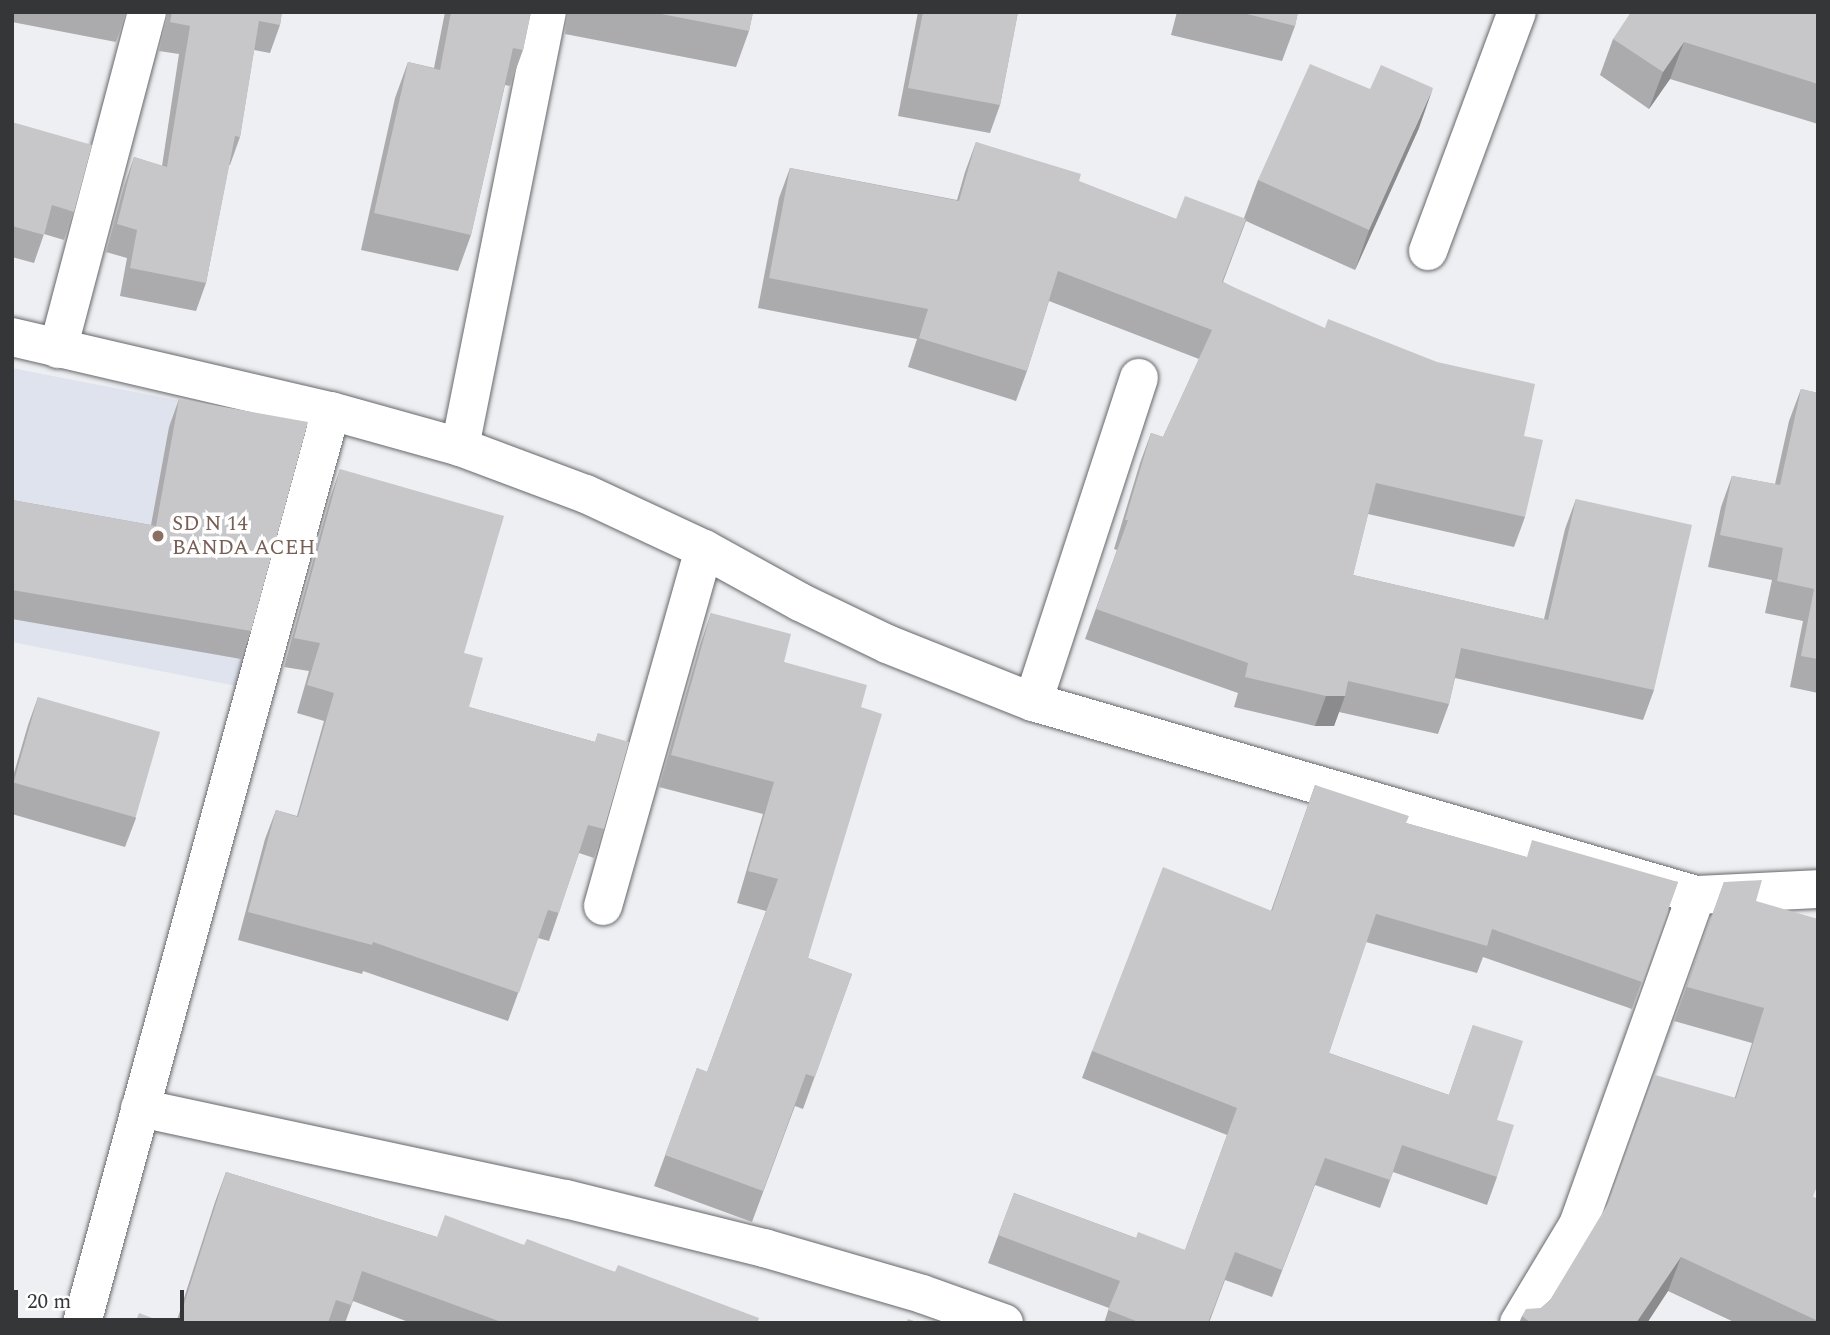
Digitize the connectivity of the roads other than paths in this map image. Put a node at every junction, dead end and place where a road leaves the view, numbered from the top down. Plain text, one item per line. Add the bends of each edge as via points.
1 (147, 12) edge
2 (547, 12) edge
3 (1517, 12) edge
4 (1428, 251) dead end
5 (12, 337) edge
6 (58, 349) junction
7 (1139, 378) dead end
8 (331, 411) junction
9 (460, 447) junction
10 (704, 549) junction
11 (1033, 702) junction
12 (1818, 889) edge
13 (1696, 895) junction
14 (603, 906) dead end
15 (140, 1108) junction
16 (82, 1323) edge
17 (1004, 1323) edge
18 (1519, 1323) edge

1 - 6 street
2 - 9 street
3 - 4 street
5 - 6 street
6 - 8 street
7 - 11 street
8 - 9 street
8 - 15 street
9 - 10 street via 586,494
10 - 11 street via 800,603 887,644
10 - 14 street
11 - 13 street
12 - 13 street
13 - 18 street via 1578,1225
15 - 16 street
15 - 17 street via 566,1199 751,1244

